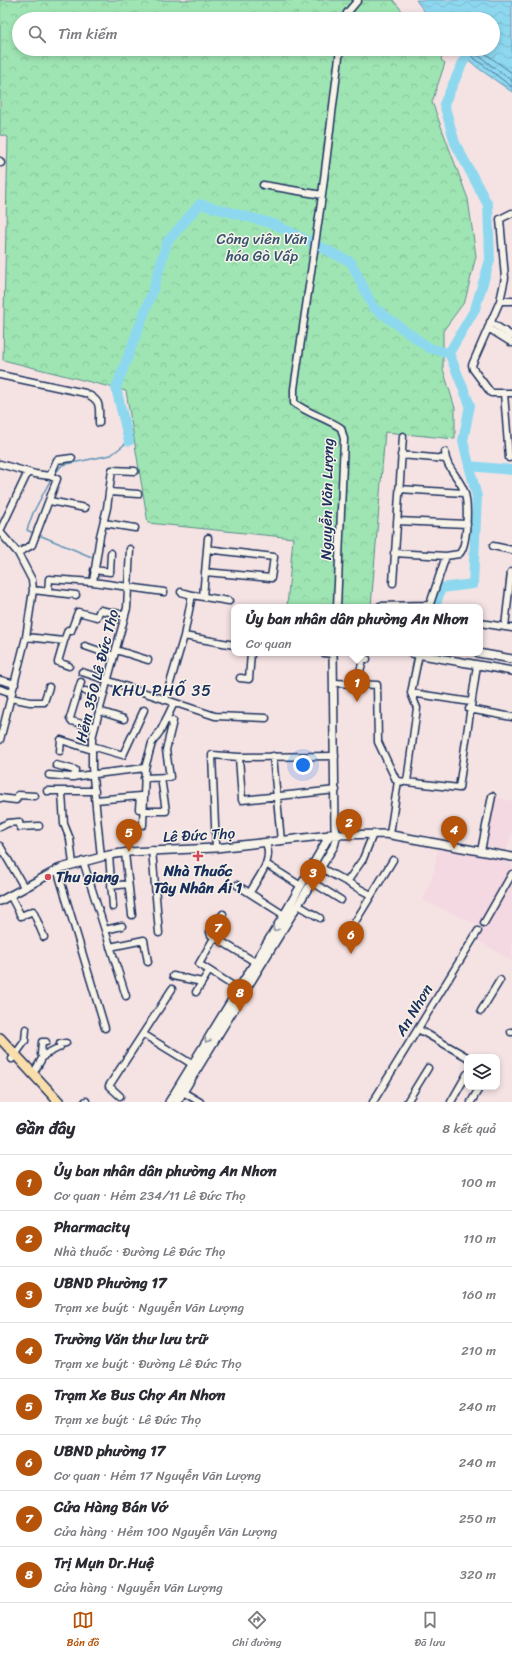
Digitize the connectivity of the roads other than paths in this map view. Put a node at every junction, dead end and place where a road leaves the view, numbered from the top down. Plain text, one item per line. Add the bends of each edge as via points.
1 (358, 0) edge
2 (348, 12) edge
3 (339, 56) edge
4 (263, 185) dead end
5 (322, 195) junction
6 (512, 213) edge
7 (512, 300) edge
8 (500, 301) junction
9 (489, 325) junction
10 (512, 336) edge
11 (512, 343) edge
12 (0, 375) edge
13 (504, 393) junction
14 (512, 393) edge
15 (99, 423) dead end
16 (403, 436) dead end
17 (445, 452) dead end
18 (401, 455) junction
19 (72, 458) dead end
20 (509, 458) dead end
21 (445, 459) junction
22 (0, 464) edge
23 (135, 471) dead end
24 (28, 472) junction
25 (50, 476) junction
26 (399, 488) junction
27 (109, 492) junction
28 (464, 493) junction
29 (138, 494) dead end
30 (50, 501) junction
31 (85, 508) dead end
32 (397, 521) junction
33 (104, 523) junction
34 (467, 524) junction
35 (135, 528) dead end
36 (0, 532) edge
37 (208, 538) dead end
38 (493, 546) dead end
39 (130, 549) dead end
40 (207, 549) junction
41 (512, 550) edge
42 (18, 553) junction
43 (111, 553) dead end
44 (394, 553) junction
45 (446, 556) junction
46 (94, 570) junction
47 (205, 572) junction
48 (511, 572) dead end
49 (93, 582) junction
50 (393, 583) dead end
51 (511, 585) edge
52 (129, 587) junction
53 (33, 590) junction
54 (48, 592) junction
55 (164, 592) dead end
56 (180, 592) dead end
57 (192, 594) junction
58 (76, 595) dead end
59 (203, 597) junction
60 (228, 601) dead end
61 (336, 604) edge
62 (430, 604) edge
63 (125, 615) junction
64 (483, 623) edge
65 (505, 627) junction
66 (512, 628) edge
67 (184, 636) junction
68 (26, 637) junction
69 (64, 641) junction
70 (231, 644) edge
71 (85, 646) dead end
72 (115, 653) junction
73 (483, 654) edge
74 (251, 656) edge
75 (333, 656) edge
76 (419, 656) edge
77 (430, 656) edge
78 (367, 659) dead end
79 (512, 659) edge
80 (148, 660) dead end
81 (477, 665) junction
82 (69, 666) dead end
83 (512, 671) edge
84 (82, 672) dead end
85 (240, 678) dead end
86 (0, 680) edge
87 (108, 681) junction
88 (81, 682) dead end
89 (15, 684) junction
90 (334, 684) junction
91 (357, 684) junction
92 (49, 688) dead end
93 (0, 689) edge
94 (85, 691) dead end
95 (412, 693) junction
96 (12, 695) junction
97 (103, 696) junction
98 (165, 700) junction
99 (471, 702) junction
100 (174, 703) junction
101 (469, 709) junction
102 (144, 710) dead end
103 (100, 711) junction
104 (512, 717) edge
105 (266, 718) dead end
106 (124, 719) dead end
107 (166, 719) junction
108 (95, 727) junction
109 (1, 729) edge
110 (0, 740) edge
111 (92, 748) junction
112 (60, 751) dead end
113 (273, 756) junction
114 (335, 756) junction
115 (239, 757) junction
116 (56, 765) dead end
117 (145, 768) junction
118 (49, 775) dead end
119 (93, 775) junction
120 (74, 776) junction
121 (144, 778) junction
122 (161, 778) junction
123 (398, 781) junction
124 (407, 782) junction
125 (336, 790) junction
126 (48, 791) dead end
127 (95, 791) junction
128 (62, 794) dead end
129 (36, 796) dead end
130 (277, 796) junction
131 (492, 796) dead end
132 (0, 798) edge
133 (96, 800) junction
134 (141, 810) junction
135 (143, 825) dead end
136 (39, 826) dead end
137 (0, 827) edge
138 (334, 832) junction
139 (373, 834) junction
140 (390, 834) junction
141 (281, 841) junction
142 (266, 843) junction
143 (0, 846) edge
144 (216, 848) junction
145 (152, 850) junction
146 (481, 851) junction
147 (125, 853) junction
148 (105, 856) junction
149 (3, 857) edge
150 (512, 857) edge
151 (392, 860) dead end
152 (83, 861) junction
153 (73, 864) junction
154 (266, 864) junction
155 (321, 868) junction
156 (57, 870) junction
157 (512, 874) edge
158 (312, 882) junction
159 (347, 882) junction
160 (128, 884) junction
161 (237, 885) dead end
162 (111, 886) junction
163 (301, 886) junction
164 (24, 887) junction
165 (252, 889) dead end
166 (10, 895) junction
167 (371, 895) junction
168 (341, 900) dead end
169 (0, 901) edge
170 (298, 905) junction
171 (113, 907) dead end
172 (222, 914) dead end
173 (132, 915) dead end
174 (284, 915) junction
175 (320, 918) dead end
176 (355, 922) dead end
177 (484, 923) dead end
178 (122, 926) dead end
179 (105, 930) junction
180 (478, 931) dead end
181 (158, 934) dead end
182 (44, 937) dead end
183 (214, 938) junction
184 (110, 947) junction
185 (148, 962) dead end
186 (255, 962) junction
187 (209, 971) junction
188 (173, 976) dead end
189 (500, 980) dead end
190 (202, 982) junction
191 (172, 989) dead end
192 (238, 989) junction
193 (196, 992) dead end
194 (126, 996) dead end
195 (481, 1011) dead end
196 (105, 1028) dead end
197 (26, 1029) dead end
198 (418, 1029) junction
199 (143, 1034) junction
200 (0, 1038) edge
201 (46, 1042) dead end
202 (66, 1043) dead end
203 (0, 1046) edge
204 (464, 1055) edge
205 (13, 1056) junction
206 (43, 1056) junction
207 (195, 1066) junction
208 (428, 1068) dead end
209 (33, 1074) junction
210 (464, 1079) edge
211 (478, 1090) edge
212 (183, 1092) junction
213 (120, 1096) dead end
214 (51, 1102) edge
215 (59, 1102) edge
216 (169, 1102) edge
217 (177, 1102) edge
218 (200, 1102) edge
219 (373, 1102) edge
220 (407, 1102) edge
221 (450, 1102) edge
222 (471, 1102) edge

1 - 2 street
3 - 5 street
4 - 5 street
5 - 61 street, Nguyễn Văn Lượng via 294,403 341,428 344,439
6 - 8 street via 500,219 505,278
7 - 8 street
8 - 9 street
9 - 10 street
9 - 11 street
9 - 13 street via 472,365 491,393
12 - 15 street via 85,393 96,398 99,404
13 - 14 street
13 - 20 street
16 - 18 street
17 - 21 street
18 - 21 street
18 - 26 street
19 - 25 street via 57,460
21 - 28 street
22 - 24 street
23 - 27 street via 112,470
24 - 25 street
24 - 36 street
25 - 30 street via 57,479
26 - 28 street
26 - 32 street
27 - 29 street
27 - 33 street
28 - 34 street
30 - 31 street
30 - 42 street via 32,545
32 - 34 street
32 - 44 street
33 - 35 street
33 - 46 street
34 - 45 street via 461,553
36 - 42 street
37 - 40 street
38 - 41 street
39 - 52 street, Hẻm 350 Lê Đức Thọ
40 - 47 street
40 - 47 street via 274,557 271,578
42 - 53 street via 32,580
43 - 46 street via 110,572
44 - 45 street
44 - 50 street
45 - 62 street
46 - 49 street
47 - 59 street
48 - 51 street
49 - 52 street
49 - 54 street via 49,579
51 - 65 street
52 - 55 street
52 - 63 street, Hẻm 350 Lê Đức Thọ
53 - 54 street
53 - 68 street
54 - 58 street
56 - 57 street
57 - 59 street
57 - 67 street
59 - 60 street
63 - 69 street via 100,610 97,617 78,612 72,631 68,630
63 - 72 street, Hẻm 350 Lê Đức Thọ
64 - 65 street
65 - 66 street
67 - 70 street
67 - 98 street
68 - 69 street
68 - 89 street
69 - 82 street via 58,662
71 - 72 street
72 - 80 street
72 - 87 street, Hẻm 350 Lê Đức Thọ
73 - 79 street
74 - 85 street via 249,679
75 - 90 street
76 - 95 street
77 - 81 street
78 - 91 street via 362,658
81 - 83 street
81 - 99 street
84 - 87 street
86 - 89 street
87 - 97 street, Hẻm 350 Lê Đức Thọ
87 - 98 street
88 - 108 street via 70,718 81,725
89 - 96 street
90 - 91 street
90 - 114 street
91 - 123 street via 377,685 378,742
92 - 96 street via 44,702
93 - 96 street
94 - 97 street
95 - 99 street
95 - 124 street via 417,708
96 - 109 street
97 - 103 street, Hẻm 350 Lê Đức Thọ
98 - 100 street
99 - 101 street
100 - 105 street via 215,716
100 - 107 street
101 - 104 street
101 - 124 street via 459,788
102 - 111 street via 123,754
103 - 106 street
103 - 108 street, Hẻm 350 Lê Đức Thọ
107 - 117 street via 152,743
107 - 122 street via 173,721 166,750 170,777
108 - 111 street, Hẻm 350 Lê Đức Thọ
109 - 110 street
111 - 112 street via 61,740
111 - 119 street, Hẻm 350 Lê Đức Thọ
113 - 114 street
113 - 115 street
113 - 130 street
114 - 125 street
115 - 130 street via 242,800
115 - 144 street via 212,755
116 - 120 street via 75,770
117 - 119 street
117 - 121 street
118 - 120 street
119 - 120 street
119 - 127 street, Hẻm 350 Lê Đức Thọ
121 - 122 street
121 - 134 street
122 - 134 street via 166,811
123 - 124 street
123 - 140 street
125 - 130 street
125 - 138 street
126 - 127 street
127 - 133 street, Hẻm 350 Lê Đức Thọ
128 - 153 street via 64,824 70,839
129 - 132 street via 18,795 16,800
130 - 141 street
131 - 146 street
133 - 134 street via 140,796
133 - 148 street, Hẻm 350 Lê Đức Thọ
134 - 135 street
136 - 137 street via 20,827 19,822
138 - 139 street, Lê Đức Thọ
138 - 141 street, Lê Đức Thọ
138 - 155 street via 334,846
138 - 163 street
139 - 140 street, Lê Đức Thọ
139 - 159 street via 363,858
140 - 146 street, Lê Đức Thọ
141 - 142 street, Lê Đức Thọ
142 - 144 street, Lê Đức Thọ
142 - 154 street via 269,851
143 - 149 street
144 - 145 street, Lê Đức Thọ
145 - 147 street, Lê Đức Thọ
145 - 181 street
146 - 150 street, Lê Đức Thọ
147 - 148 street, Lê Đức Thọ
147 - 160 street
148 - 152 street, Lê Đức Thọ
148 - 162 street, Hẻm 350 Lê Đức Thọ
149 - 164 street
151 - 167 street
152 - 153 street, Lê Đức Thọ
152 - 179 street
153 - 156 street, Lê Đức Thọ
154 - 163 street
154 - 165 street
155 - 158 street
155 - 159 street
156 - 164 street, Lê Đức Thọ
156 - 196 street
157 - 177 street
158 - 168 street
158 - 170 street
159 - 167 street
160 - 162 street
160 - 173 street
161 - 174 street
162 - 171 street, Hẻm 350 Lê Đức Thọ
163 - 174 street
164 - 166 street, Lê Đức Thọ
166 - 169 street, Lê Đức Thọ
166 - 182 street via 21,916 33,911
167 - 176 street
170 - 175 street
170 - 207 street
172 - 183 street via 210,932
174 -> 186 street
178 - 179 street
179 - 184 street
180 - 198 street, An Nhơn
183 - 186 street
183 - 187 street via 199,964
184 - 185 street via 144,940
184 - 194 street
186 - 192 street
187 - 190 street
187 - 192 street
188 - 190 street
189 - 195 street
190 - 193 street
191 - 199 street
192 -> 207 street
197 - 205 street via 24,1041
198 - 204 street
198 - 219 street, An Nhơn
199 - 207 street
199 - 213 street via 110,1084 110,1088
200 - 205 main road
201 - 206 street via 42,1042
202 - 206 street via 60,1044 60,1047
203 - 205 main road
205 - 209 main road
205 - 214 main road
206 - 209 street
207 - 212 street
207 - 216 street
208 - 220 street
209 - 215 main road
210 - 221 street
211 - 222 street
212 - 217 street
212 - 218 street

